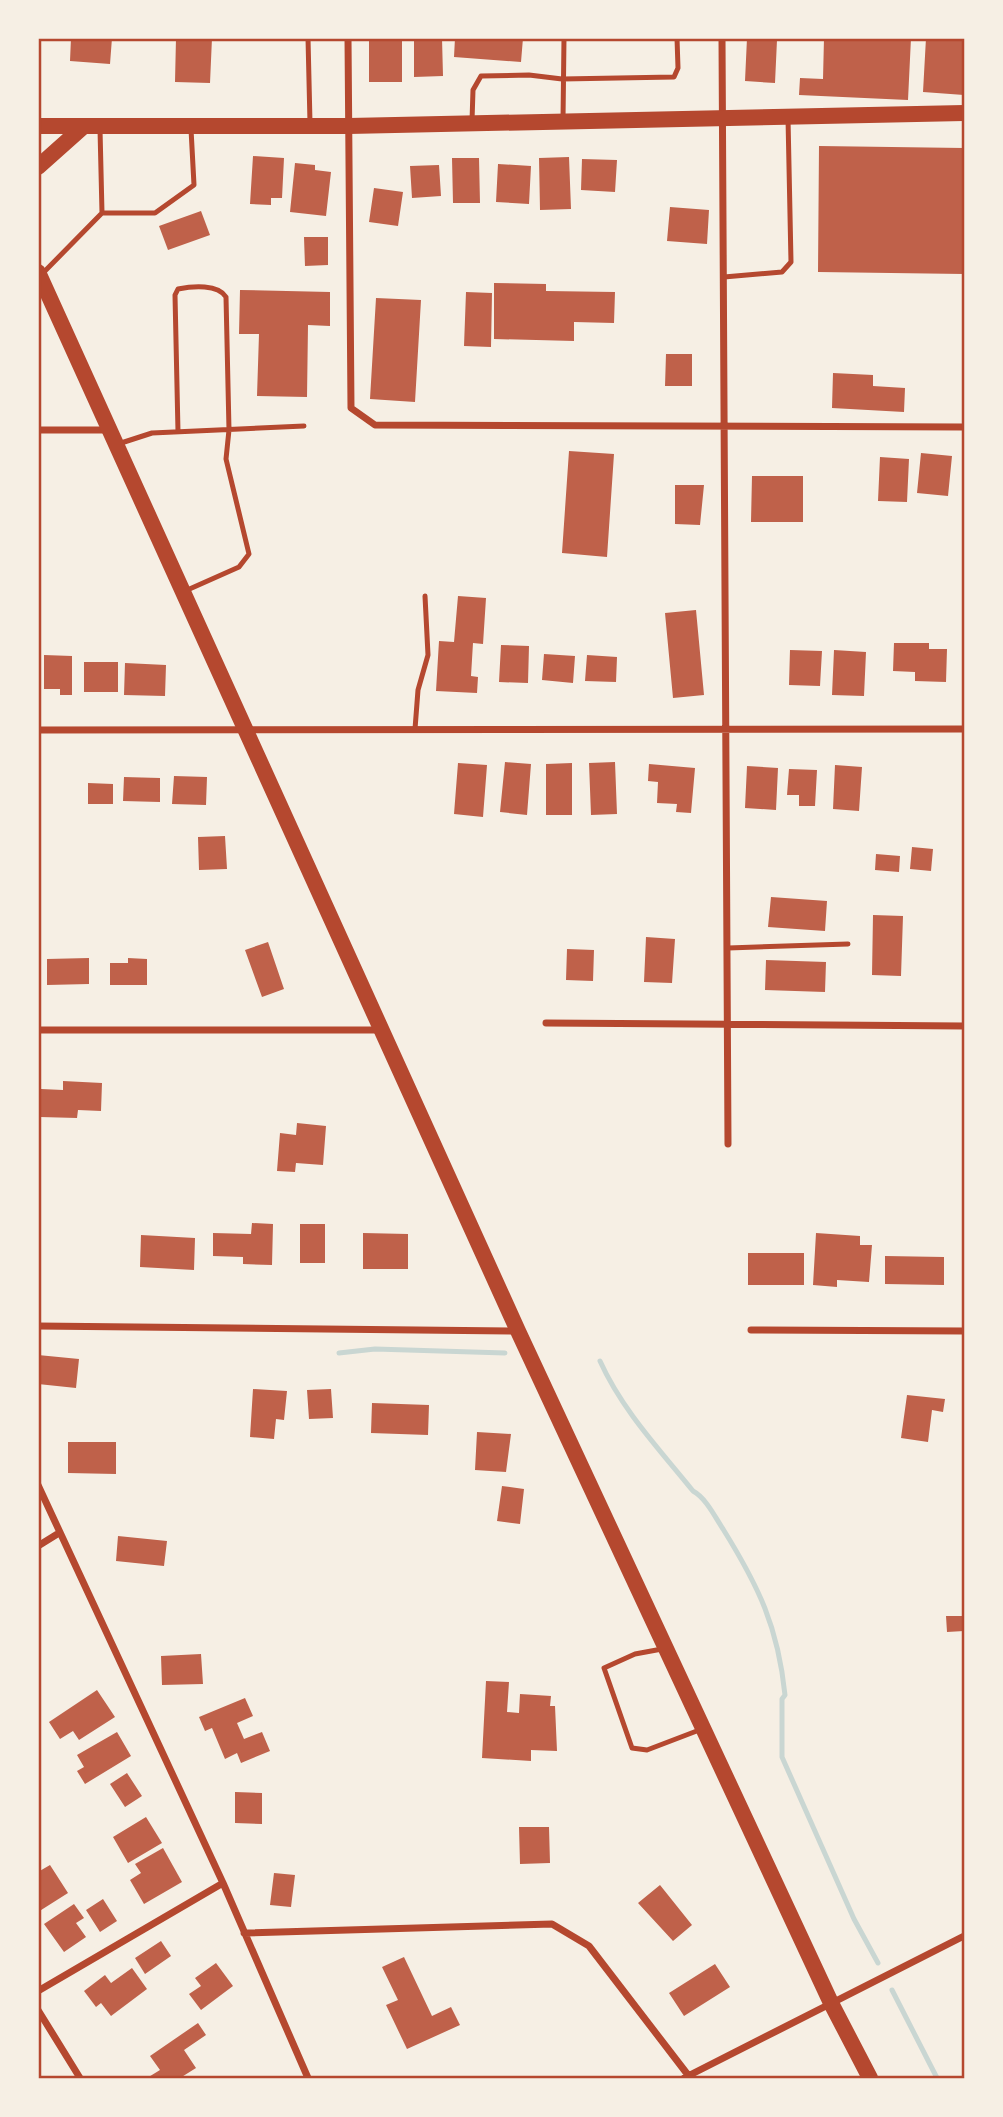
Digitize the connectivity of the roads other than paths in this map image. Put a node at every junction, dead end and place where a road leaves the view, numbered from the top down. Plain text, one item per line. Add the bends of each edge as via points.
1 (307, 38) edge
2 (348, 38) edge
3 (564, 38) edge
4 (677, 38) edge
5 (722, 38) edge
6 (562, 79) junction
7 (964, 113) edge
8 (788, 118) junction
9 (723, 120) junction
10 (563, 123) junction
11 (472, 124) junction
12 (38, 126) edge
13 (92, 126) junction
14 (191, 126) junction
15 (310, 126) junction
16 (349, 126) junction
17 (38, 167) edge
18 (102, 213) junction
19 (39, 274) edge
20 (724, 277) junction
21 (304, 426) dead end
22 (964, 427) edge
23 (726, 428) junction
24 (38, 430) edge
25 (229, 430) junction
26 (178, 432) junction
27 (112, 437) junction
28 (184, 592) junction
29 (425, 596) dead end
30 (727, 728) junction
31 (247, 729) junction
32 (415, 729) junction
33 (964, 729) edge
34 (38, 730) edge
35 (848, 944) dead end
36 (728, 948) junction
37 (546, 1023) dead end
38 (729, 1025) junction
39 (964, 1026) edge
40 (38, 1030) edge
41 (382, 1030) junction
42 (727, 1144) dead end
43 (38, 1326) edge
44 (751, 1330) dead end
45 (518, 1331) junction
46 (964, 1331) edge
47 (38, 1485) edge
48 (59, 1533) junction
49 (38, 1546) edge
50 (666, 1648) junction
51 (703, 1728) junction
52 (223, 1883) junction
53 (244, 1933) junction
54 (964, 1936) edge
55 (38, 1991) edge
56 (832, 2005) junction
57 (38, 2010) edge
58 (686, 2077) edge
59 (80, 2078) edge
60 (308, 2078) edge
61 (870, 2078) edge

1 - 15 lane
2 - 16 street
3 - 6 lane
4 - 6 lane via 674,77
5 - 9 street
6 - 10 lane
6 - 11 lane via 481,76 473,90
7 - 8 main road
8 - 9 main road
8 - 20 lane via 791,262 782,272
9 - 10 main road
9 - 20 street
10 - 11 main road
11 - 16 main road
12 - 13 main road
13 - 14 main road
13 - 17 main road
13 - 18 lane
14 - 15 main road
14 - 18 lane via 194,185 155,213
15 - 16 main road
16 - 23 street via 351,408 375,425
18 - 19 lane
19 - 27 main road
20 - 23 street
21 - 25 lane
22 - 23 street
23 - 30 street
24 - 27 street
25 - 26 lane
25 - 26 lane via 226,297 214,288 186,287 175,295
25 - 28 lane via 226,459 249,554 239,567
26 - 27 lane
27 - 28 main road
28 - 31 main road
29 - 32 lane via 428,655 418,690
30 - 32 street
30 - 33 street
30 - 36 street
31 - 32 street
31 - 34 street
31 - 41 main road
35 - 36 lane
36 - 38 street
37 - 38 street
38 - 39 street
38 - 42 street
40 - 41 street
41 - 45 main road
43 - 45 street
44 - 46 street
45 - 50 main road
47 - 48 street
48 - 49 street
48 - 52 street
50 - 51 main road
50 - 51 lane via 635,1654 604,1668 632,1748 647,1750
51 - 56 main road
52 - 53 street
52 - 55 street
53 - 58 street via 552,1924 589,1946
53 - 60 street
54 - 56 street
56 - 58 street
56 - 61 main road
57 - 59 street

